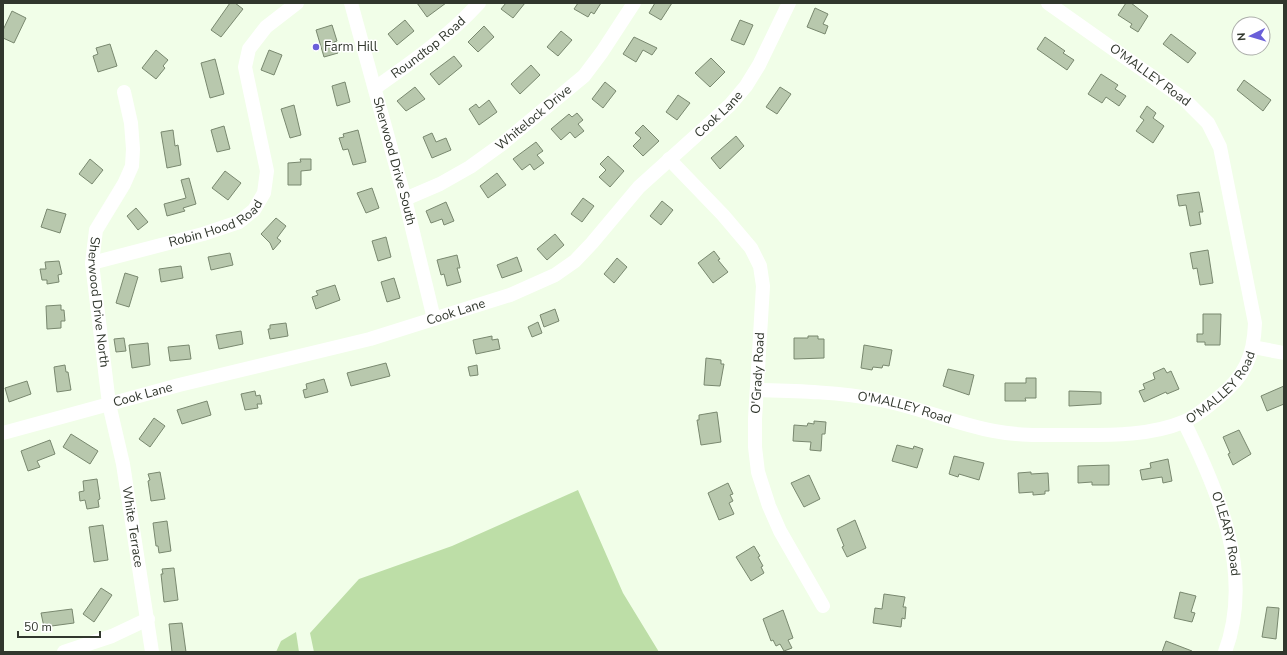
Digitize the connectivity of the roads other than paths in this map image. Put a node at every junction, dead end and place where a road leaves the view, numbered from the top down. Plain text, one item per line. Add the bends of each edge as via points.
1 (297, 3) edge
2 (351, 3) edge
3 (479, 3) edge
4 (634, 3) edge
5 (789, 3) edge
6 (1048, 3) edge
7 (375, 88) junction
8 (124, 92) dead end
9 (669, 160) junction
10 (405, 199) junction
11 (92, 263) junction
12 (434, 319) junction
13 (1253, 347) junction
14 (1284, 353) edge
15 (757, 390) junction
16 (109, 404) junction
17 (1184, 422) junction
18 (3, 433) edge
19 (823, 606) dead end
20 (148, 619) junction
21 (64, 652) edge
22 (152, 652) edge
23 (1225, 652) edge

1 - 11 street, Robin Hood Road via 266,27 249,49 245,67 267,171 264,192 254,210 239,222 203,234
2 - 7 street, Sherwood Drive South
3 - 7 street, Roundtop Road via 423,54
4 - 10 street, Whitelock Drive via 584,76 470,167 440,184
5 - 9 street, Cook Lane via 746,86 730,105
6 - 13 street, O'MALLEY Road via 1184,99 1212,130 1220,147 1252,299 1255,323
7 - 10 street, Sherwood Drive South
8 - 11 street, Sherwood Drive North via 134,149 132,166 96,230
9 - 12 street, Cook Lane via 639,187 588,248 555,276 510,295
9 - 15 street, O'Grady Road via 723,215 758,259 763,286
10 - 12 street, Sherwood Drive South
11 - 16 street, Sherwood Drive North
12 - 16 street, Cook Lane via 346,346
13 - 14 street
13 - 17 street, O'MALLEY Road via 1244,370 1232,386
15 - 17 street, O'MALLEY Road via 869,398 1009,433 1129,433
15 - 19 street, O'Grady Road via 755,447 758,472 780,531
16 - 18 street, Cook Lane
16 - 20 street, White Terrace via 123,464
17 - 23 street, O'LEARY Road via 1220,505 1231,543 1235,600
20 - 21 street via 112,636
20 - 22 street, White Terrace

